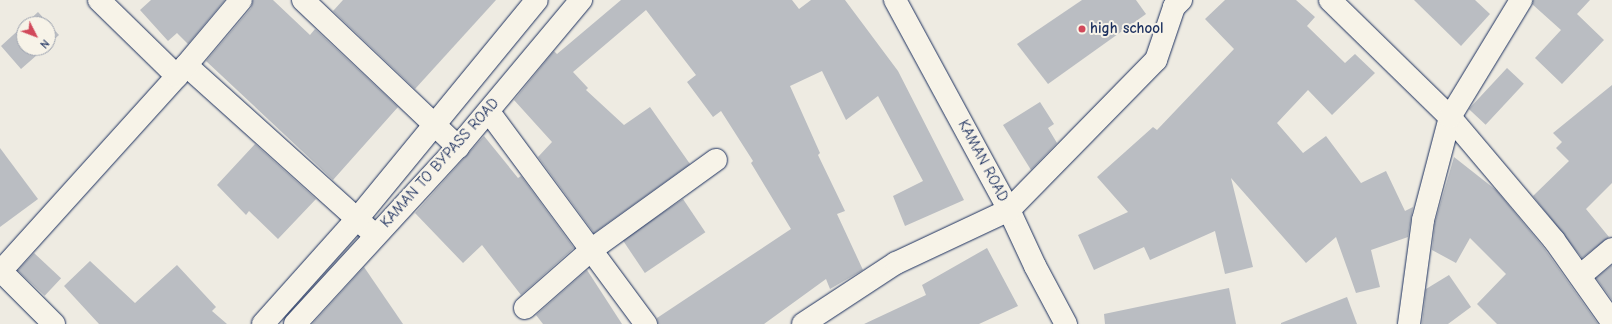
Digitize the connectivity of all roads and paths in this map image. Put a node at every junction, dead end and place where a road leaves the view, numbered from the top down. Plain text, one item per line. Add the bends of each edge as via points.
1 (99, 0) edge
2 (241, 0) edge
3 (303, 0) edge
4 (537, 0) edge
5 (581, 0) edge
6 (895, 0) edge
7 (1181, 0) edge
8 (1330, 0) edge
9 (1521, 0) edge
10 (182, 70) junction
11 (488, 112) junction
12 (1450, 117) junction
13 (434, 124) junction
14 (458, 147) junction
15 (716, 160) dead end
16 (1009, 210) junction
17 (357, 219) junction
18 (374, 235) junction
19 (1612, 249) edge
20 (591, 250) junction
21 (0, 271) edge
22 (1580, 276) junction
23 (525, 308) dead end
24 (1612, 322) edge
25 (54, 324) edge
26 (263, 324) edge
27 (295, 324) edge
28 (646, 324) edge
29 (804, 324) edge
30 (1066, 324) edge
31 (1409, 324) edge

1 - 10 street
2 - 10 street
3 - 13 street
4 - 13 street, KAMAN TO BYPASS ROAD
5 - 11 street, KAMAN TO BYPASS ROAD
6 - 16 street, KAMAN ROAD
7 - 16 street via 1174,7 1156,60
8 - 12 street
9 - 12 street
10 - 17 street
10 - 21 street
11 - 14 street, KAMAN TO BYPASS ROAD
11 - 20 street
12 - 22 street via 1554,240
12 - 31 street via 1423,220
13 - 14 street
13 - 17 street, KAMAN TO BYPASS ROAD
14 - 18 street, KAMAN TO BYPASS ROAD
15 - 20 street
16 - 29 street via 896,263
16 - 30 street, KAMAN ROAD
17 - 18 street
17 - 26 street, KAMAN TO BYPASS ROAD
18 - 27 street, KAMAN TO BYPASS ROAD
19 - 22 street
20 - 23 street
20 - 28 street
21 - 25 street
22 - 24 street

